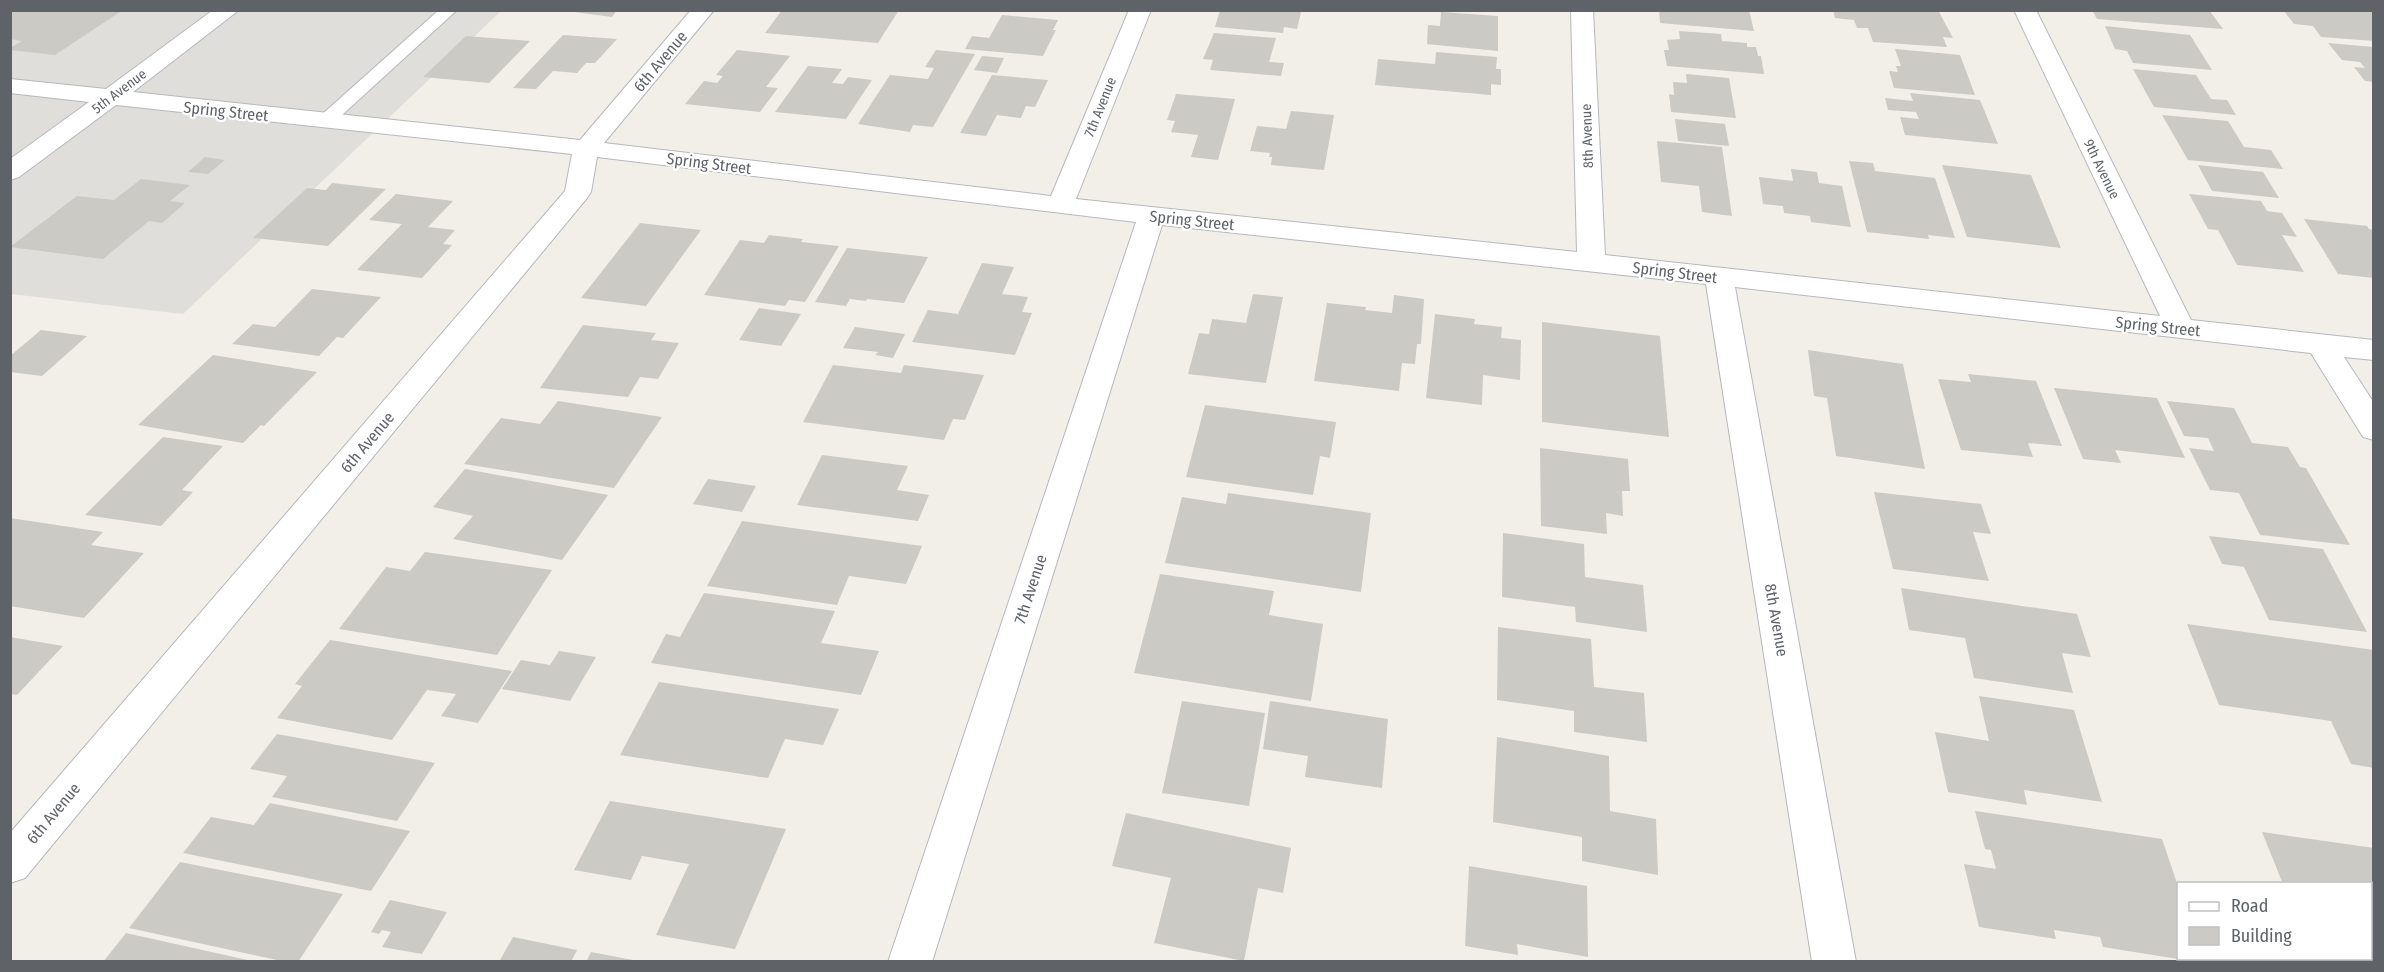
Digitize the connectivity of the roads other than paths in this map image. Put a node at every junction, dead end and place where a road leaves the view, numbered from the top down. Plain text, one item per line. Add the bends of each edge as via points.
1 (228, 10) edge
2 (449, 10) edge
3 (703, 10) edge
4 (1140, 10) edge
5 (1582, 10) edge
6 (2025, 10) edge
7 (10, 86) edge
8 (110, 98) junction
9 (324, 122) junction
10 (586, 148) junction
11 (10, 172) edge
12 (1061, 204) junction
13 (1151, 216) junction
14 (1591, 262) junction
15 (1719, 278) junction
16 (2180, 328) junction
17 (2321, 345) junction
18 (2373, 350) edge
19 (2373, 429) edge
20 (10, 864) edge
21 (910, 962) edge
22 (1834, 962) edge

1 - 8 street, 5th Avenue
2 - 9 lane
3 - 10 street, 6th Avenue
4 - 12 street, 7th Avenue
5 - 14 street, 8th Avenue
6 - 16 street, 9th Avenue
7 - 8 street, Spring Street
8 - 9 street, Spring Street
8 - 11 street, 5th Avenue
9 - 10 street, Spring Street
10 - 12 street, Spring Street
10 - 20 street, 6th Avenue via 578,192
12 - 13 street, Spring Street
13 - 14 street, Spring Street
13 - 21 street, 7th Avenue
14 - 15 street, Spring Street
15 - 16 street, Spring Street
15 - 22 street, 8th Avenue
16 - 17 street, Spring Street
17 - 18 street, Spring Street
17 - 19 street

